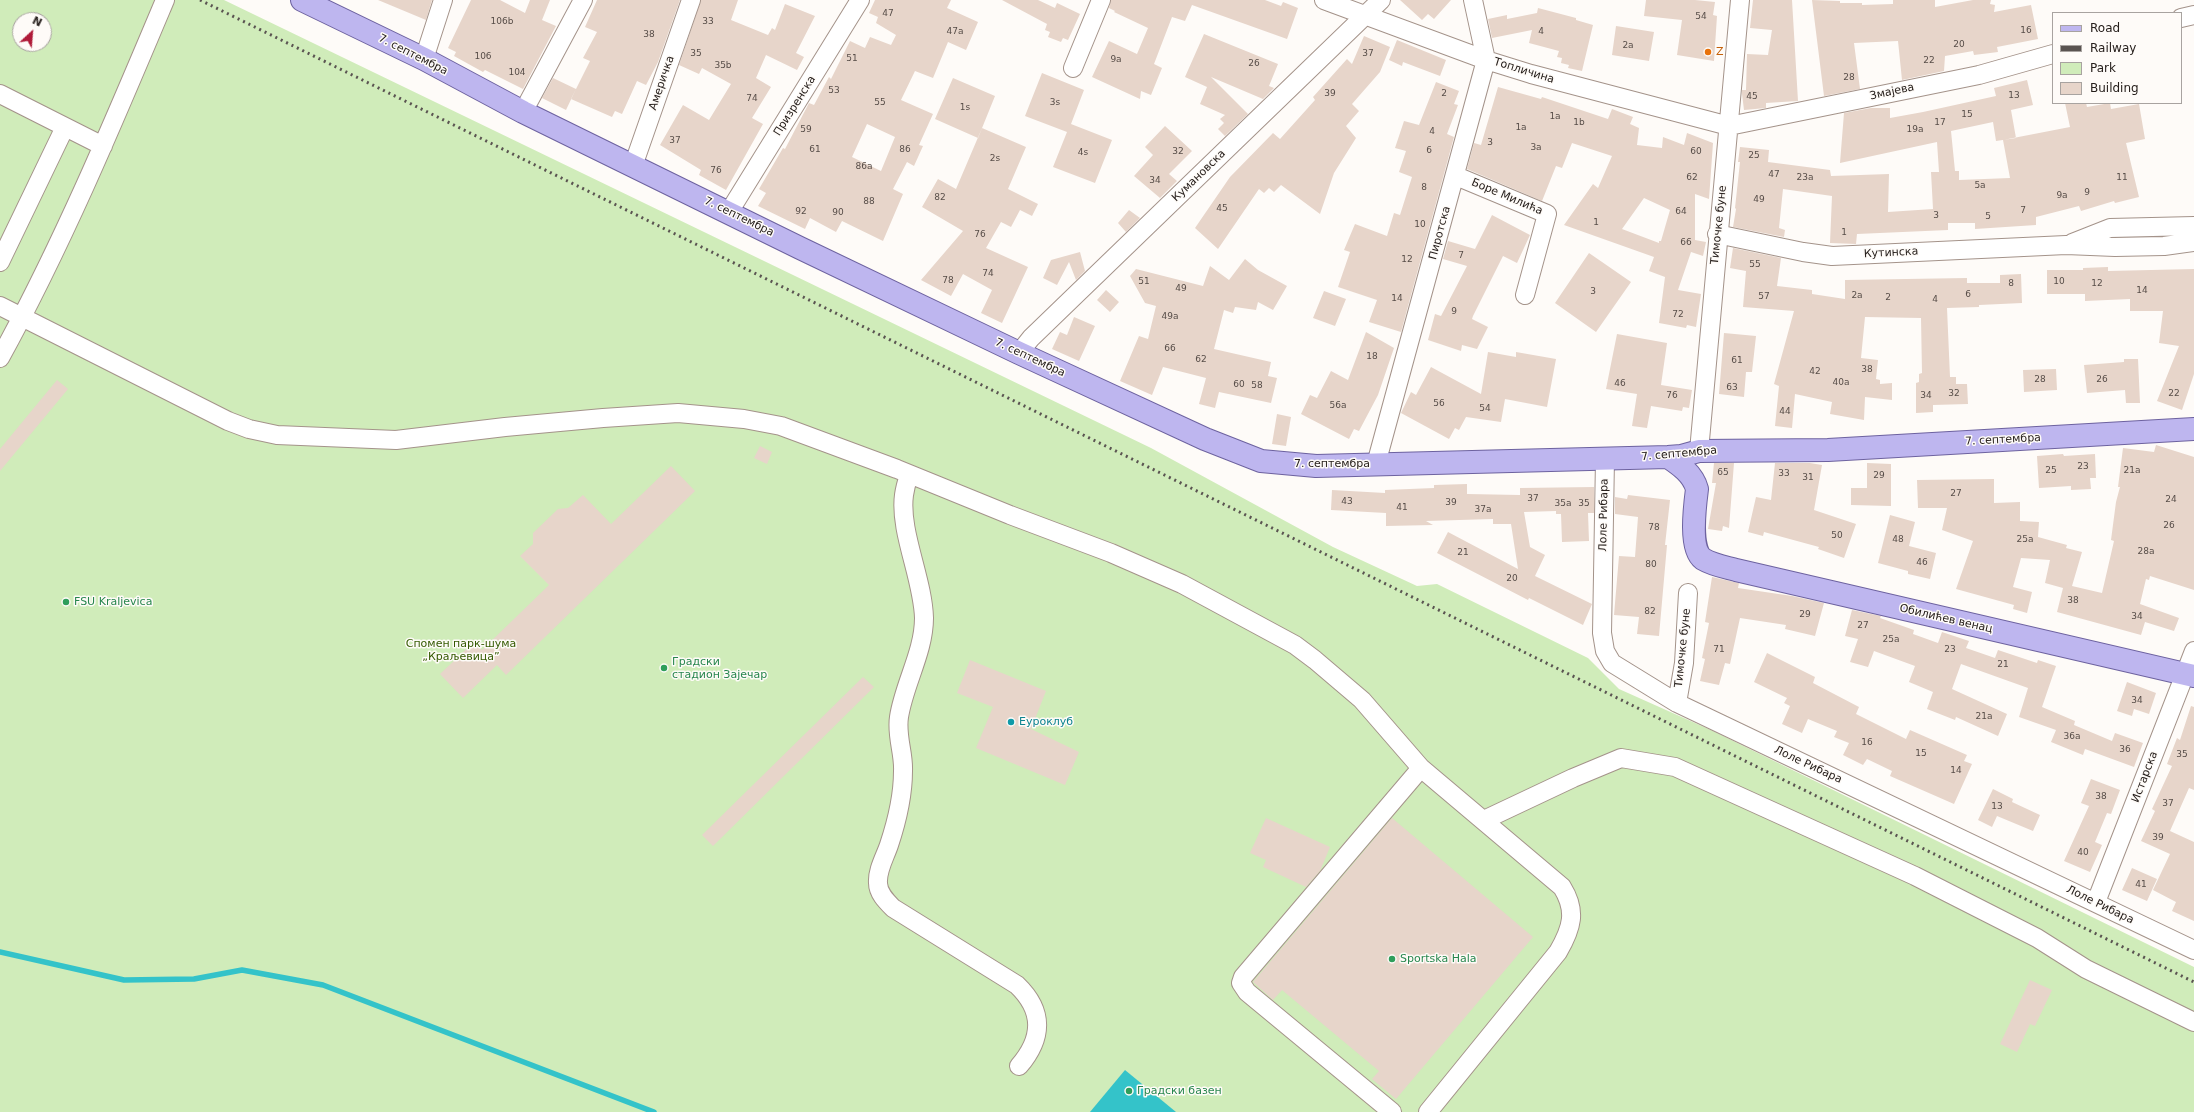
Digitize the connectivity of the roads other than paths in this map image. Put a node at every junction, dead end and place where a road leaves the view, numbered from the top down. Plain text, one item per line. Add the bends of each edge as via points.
1 (165, 0) edge
2 (302, 0) edge
3 (443, 0) edge
4 (583, 0) edge
5 (691, 0) edge
6 (860, 0) edge
7 (1101, 0) edge
8 (1324, 0) edge
9 (1381, 0) edge
10 (1473, 0) edge
11 (1740, 0) edge
12 (2194, 14) edge
13 (1366, 16) junction
14 (2182, 18) edge
15 (2052, 54) edge
16 (424, 59) junction
17 (1486, 60) junction
18 (1073, 68) dead end
19 (0, 94) edge
20 (523, 112) junction
21 (1730, 126) junction
22 (65, 127) junction
23 (103, 146) junction
24 (633, 166) junction
25 (1456, 176) junction
26 (729, 212) junction
27 (2194, 226) edge
28 (1717, 234) junction
29 (2194, 242) edge
30 (2066, 245) junction
31 (0, 262) edge
32 (1524, 295) dead end
33 (0, 306) edge
34 (22, 318) junction
35 (1019, 353) junction
36 (0, 358) edge
37 (2194, 429) edge
38 (1699, 451) junction
39 (1668, 457) junction
40 (1606, 459) junction
41 (1376, 464) junction
42 (909, 475) junction
43 (1688, 594) dead end
44 (2194, 652) edge
45 (2190, 675) edge
46 (1677, 703) junction
47 (1421, 768) junction
48 (1484, 820) junction
49 (2096, 902) junction
50 (2194, 950) edge
51 (2194, 1022) edge
52 (1019, 1066) dead end
53 (1392, 1112) edge
54 (1428, 1112) edge

1 - 23 street
2 - 16 main road, 7. септембра
3 - 16 street
4 - 20 street
5 - 24 street, Америчка
6 - 26 street, Призренска
7 - 18 street
8 - 13 street, Топличина
9 - 13 street, Кумановска
10 - 17 street, Пиротска
11 - 21 street, Тимочке буне
12 - 14 street
13 - 17 street, Топличина
13 - 35 street, Кумановска via 1031,338
15 - 21 street, Змајева via 1979,75
16 - 20 main road, 7. септембра
17 - 21 street, Топличина
17 - 25 street, Пиротска
19 - 22 street
20 - 24 main road, 7. септембра
21 - 28 street, Тимочке буне
22 - 23 street
22 - 31 street
23 - 34 street
24 - 26 main road, 7. септембра
25 - 32 street, Боре Милића via 1547,214
25 - 41 street, Пиротска
26 - 35 main road, 7. септембра
27 - 30 street, Кутинска via 2110,228
28 - 30 street, Кутинска via 1832,256
28 - 38 street, Тимочке буне
29 - 30 street, Кутинска via 2129,247
33 - 34 street
34 - 36 street
34 - 42 street via 228,421 277,435 396,440 603,418 701,414 781,426
35 - 41 main road, 7. септембра via 1205,439 1261,461 1316,466
37 - 38 main road, 7. септембра via 1828,450
38 - 39 main road, 7. септембра
39 - 40 main road, 7. септембра
39 - 45 main road, Обилићев венац via 1685,470 1695,482 1695,538 1700,555 1712,563
40 - 41 main road, 7. септембра
40 - 46 street, Лоле Рибара via 1602,633 1605,651 1612,663
42 - 47 street via 1111,553 1182,584 1295,645 1362,700
42 - 52 street via 904,496 904,515 922,598 924,619 920,646 899,717 898,733 904,763 903,790 897,822 879,872 878,883 880,893 893,908 1017,985 1028,996 1035,1009 1036,1041
43 - 46 street, Тимочке буне via 1684,663
44 - 45 street, Истарска
45 - 49 street, Истарска
46 - 49 street, Лоле Рибара
47 - 48 street
47 - 53 street via 1243,977 1241,983 1247,992
48 - 51 street via 1621,758 1675,767 1915,876 2037,938 2100,976
48 - 54 street via 1562,887 1571,905 1570,925 1558,952
49 - 50 street, Лоле Рибара

